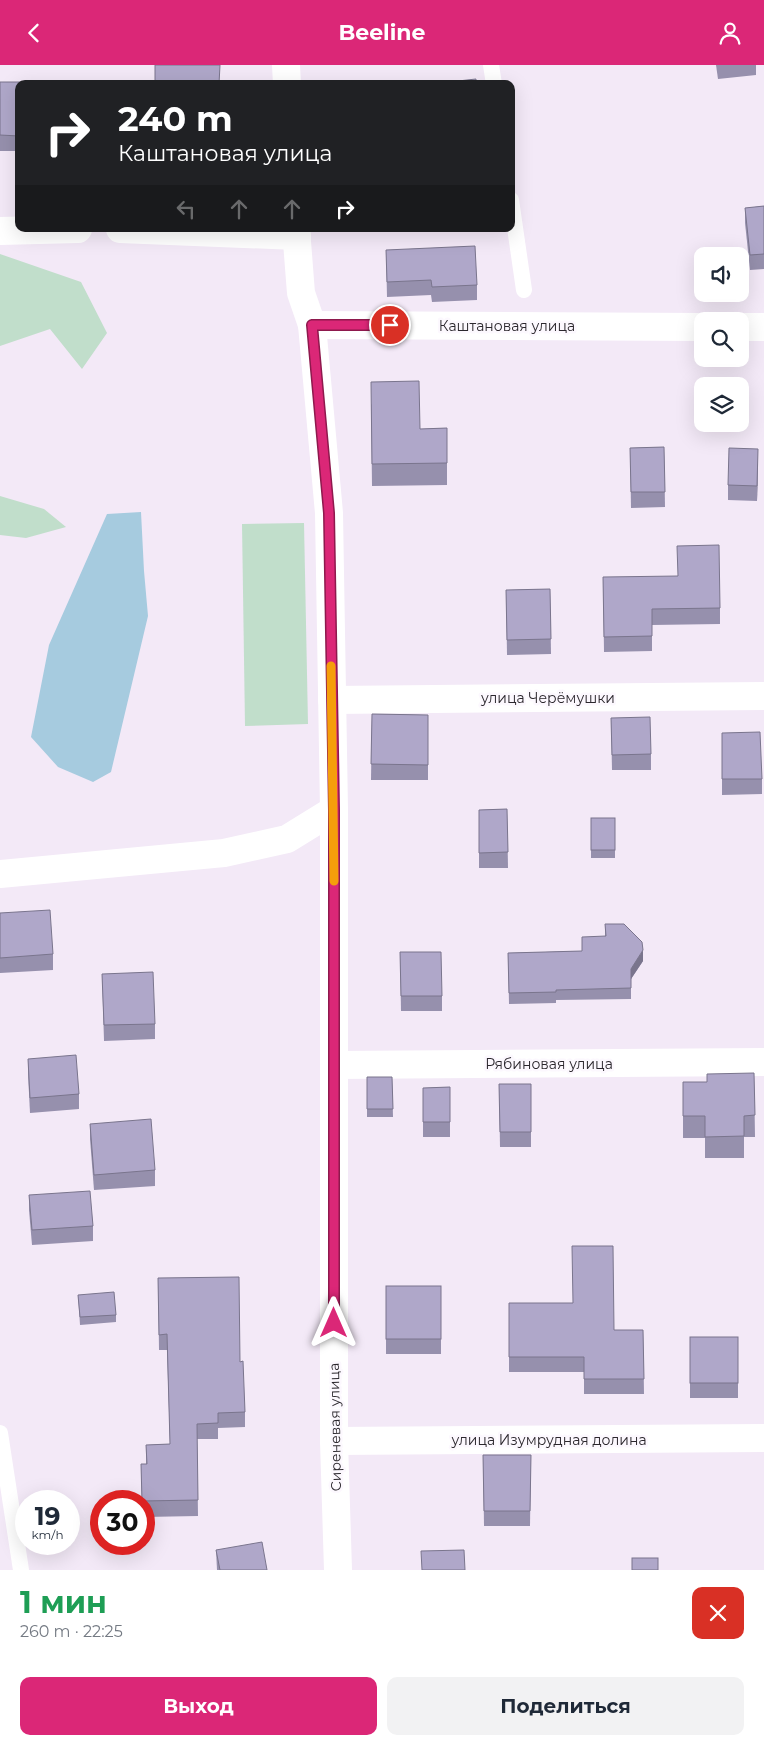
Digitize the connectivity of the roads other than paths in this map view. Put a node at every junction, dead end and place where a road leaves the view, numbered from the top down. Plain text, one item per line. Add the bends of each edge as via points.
1 (286, 65) edge
2 (492, 65) edge
3 (287, 80) edge
4 (494, 80) edge
5 (515, 228) edge
6 (0, 231) edge
7 (15, 231) edge
8 (297, 232) edge
9 (524, 290) dead end
10 (312, 325) junction
11 (694, 327) edge
12 (749, 327) edge
13 (764, 327) edge
14 (764, 696) edge
15 (332, 699) junction
16 (334, 810) junction
17 (0, 874) edge
18 (764, 1062) edge
19 (334, 1065) junction
20 (0, 1433) edge
21 (764, 1438) edge
22 (334, 1441) junction
23 (21, 1570) edge
24 (338, 1570) edge

1 - 3 street
2 - 4 lane
5 - 9 lane
6 - 7 street
8 - 10 street, Сиреневая улица via 301,293
10 - 11 street, Каштановая улица
10 - 15 street, Сиреневая улица via 329,513
12 - 13 street
14 - 15 street, улица Черёмушки
15 - 16 street, Сиреневая улица
16 - 17 street via 287,839 224,853
16 - 19 street, Сиреневая улица
18 - 19 street, Рябиновая улица
19 - 22 street, Сиреневая улица
20 - 23 lane
21 - 22 street, улица Изумрудная долина
22 - 24 street, Сиреневая улица

